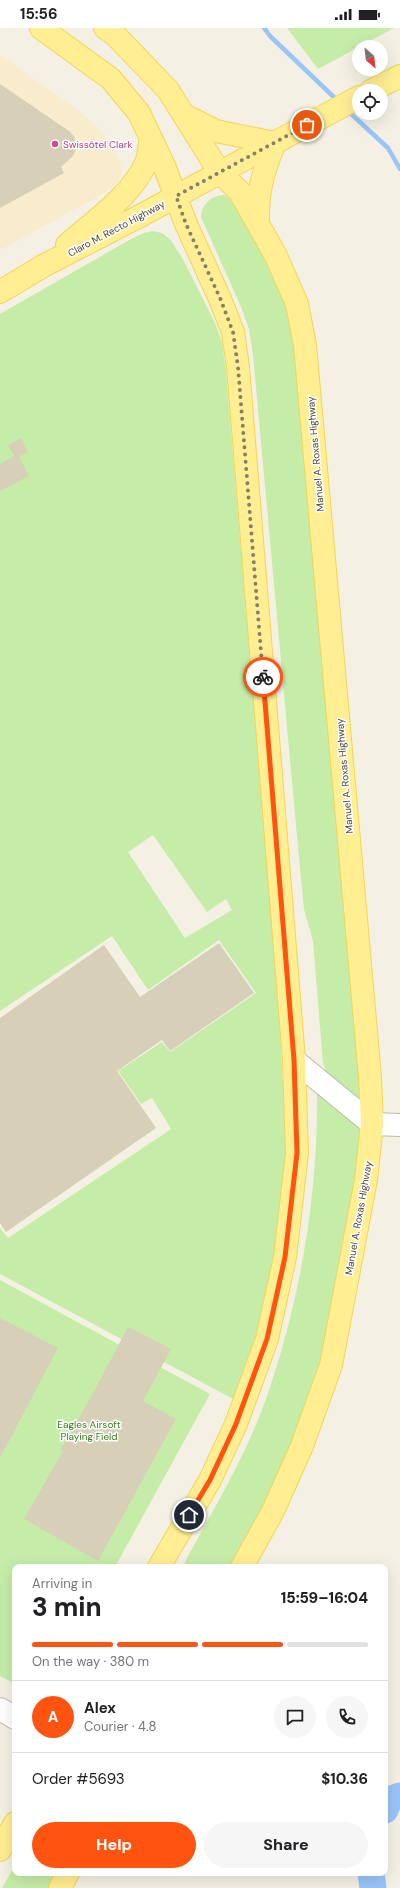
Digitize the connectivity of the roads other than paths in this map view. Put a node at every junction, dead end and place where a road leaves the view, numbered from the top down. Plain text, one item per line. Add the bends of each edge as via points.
1 (41, 28) edge
2 (105, 28) edge
3 (352, 101) edge
4 (183, 115) junction
5 (151, 139) junction
6 (275, 143) junction
7 (220, 173) junction
8 (176, 196) junction
9 (258, 223) junction
10 (43, 266) junction
11 (0, 292) edge
12 (294, 1060) junction
13 (372, 1124) junction
14 (400, 1125) edge
15 (161, 1564) edge
16 (244, 1564) edge
17 (0, 1709) edge
18 (12, 1716) edge
19 (12, 1828) edge
20 (0, 1850) edge
21 (66, 1876) edge
22 (60, 1888) edge

1 - 5 main road via 111,79 139,114
2 - 4 main road, Manuel A. Roxas Highway via 115,35 168,90
3 - 6 main road, Claro M. Recto Highway
4 - 6 main road via 216,131
4 - 7 main road, Manuel A. Roxas Highway
5 - 8 main road
5 - 10 main road via 147,162 127,190
6 - 7 main road, Claro M. Recto Highway
6 - 9 main road via 261,179 257,201
7 - 8 main road, Claro M. Recto Highway
7 - 9 main road, Manuel A. Roxas Highway via 240,192
8 - 10 main road, Claro M. Recto Highway
8 - 12 main road via 233,332 238,367
9 - 13 main road, Manuel A. Roxas Highway via 297,304 305,345 368,1053
10 - 11 main road, Claro M. Recto Highway
12 - 13 street
12 - 15 main road via 297,1153 285,1257 267,1339 236,1424 210,1480
13 - 14 street
13 - 16 main road, Manuel A. Roxas Highway via 366,1180 331,1365 302,1446
17 - 18 street
19 - 20 main road
21 - 22 main road

